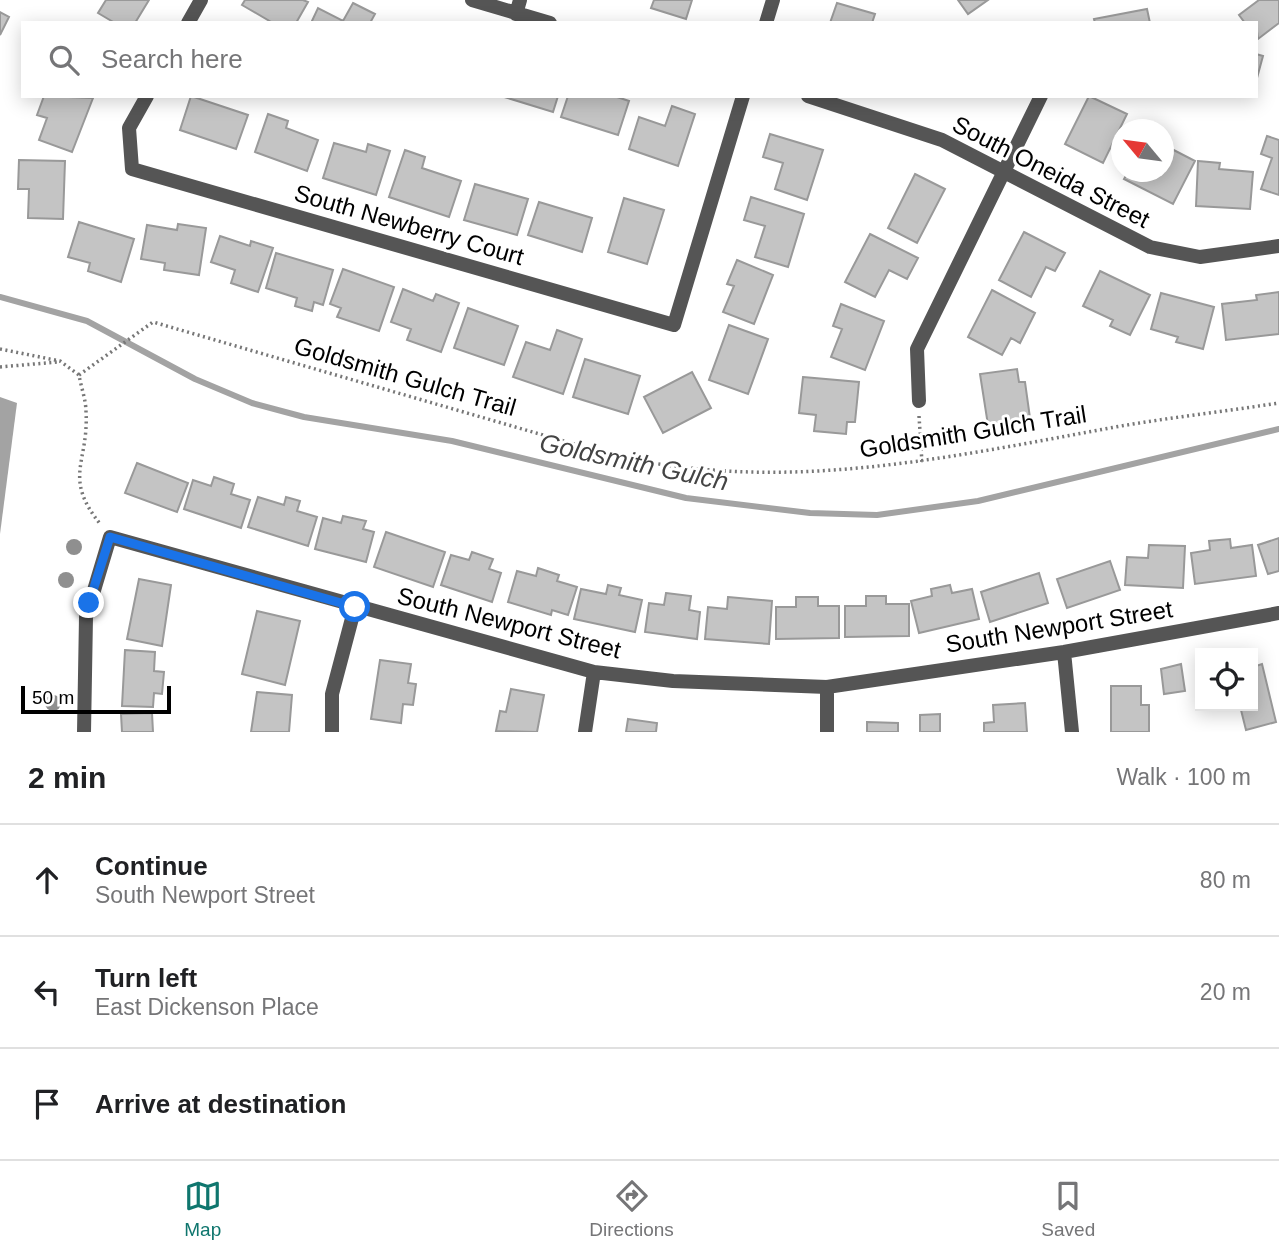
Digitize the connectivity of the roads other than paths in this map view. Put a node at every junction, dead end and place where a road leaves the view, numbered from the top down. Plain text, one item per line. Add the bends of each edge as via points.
1 (201, 0) edge
2 (472, 0) edge
3 (773, 0) edge
4 (518, 7) edge
5 (189, 21) edge
6 (546, 21) edge
7 (767, 21) edge
8 (145, 98) edge
9 (742, 98) edge
10 (814, 98) edge
11 (1040, 98) edge
12 (1005, 174) junction
13 (1279, 246) edge
14 (919, 401) dead end
15 (355, 607) junction
16 (1279, 613) edge
17 (1064, 652) junction
18 (594, 672) junction
19 (827, 687) junction
20 (84, 732) edge
21 (332, 732) edge
22 (585, 732) edge
23 (827, 732) edge
24 (1072, 732) edge

1 - 5 street
2 - 4 street
3 - 7 street
4 - 6 street
8 - 9 street, South Newberry Court via 129,128 132,169 674,326
10 - 12 street, South Oneida Street via 942,140
11 - 12 street
12 - 13 street, South Oneida Street via 1150,247 1200,257
12 - 14 street via 917,349
15 - 18 street, South Newport Street
15 - 20 street, South Newport Street via 110,537 86,617
15 - 21 street via 332,694
16 - 17 street, South Newport Street
17 - 19 street, South Newport Street
17 - 24 street
18 - 19 street, South Newport Street via 673,681
18 - 22 street
19 - 23 street

